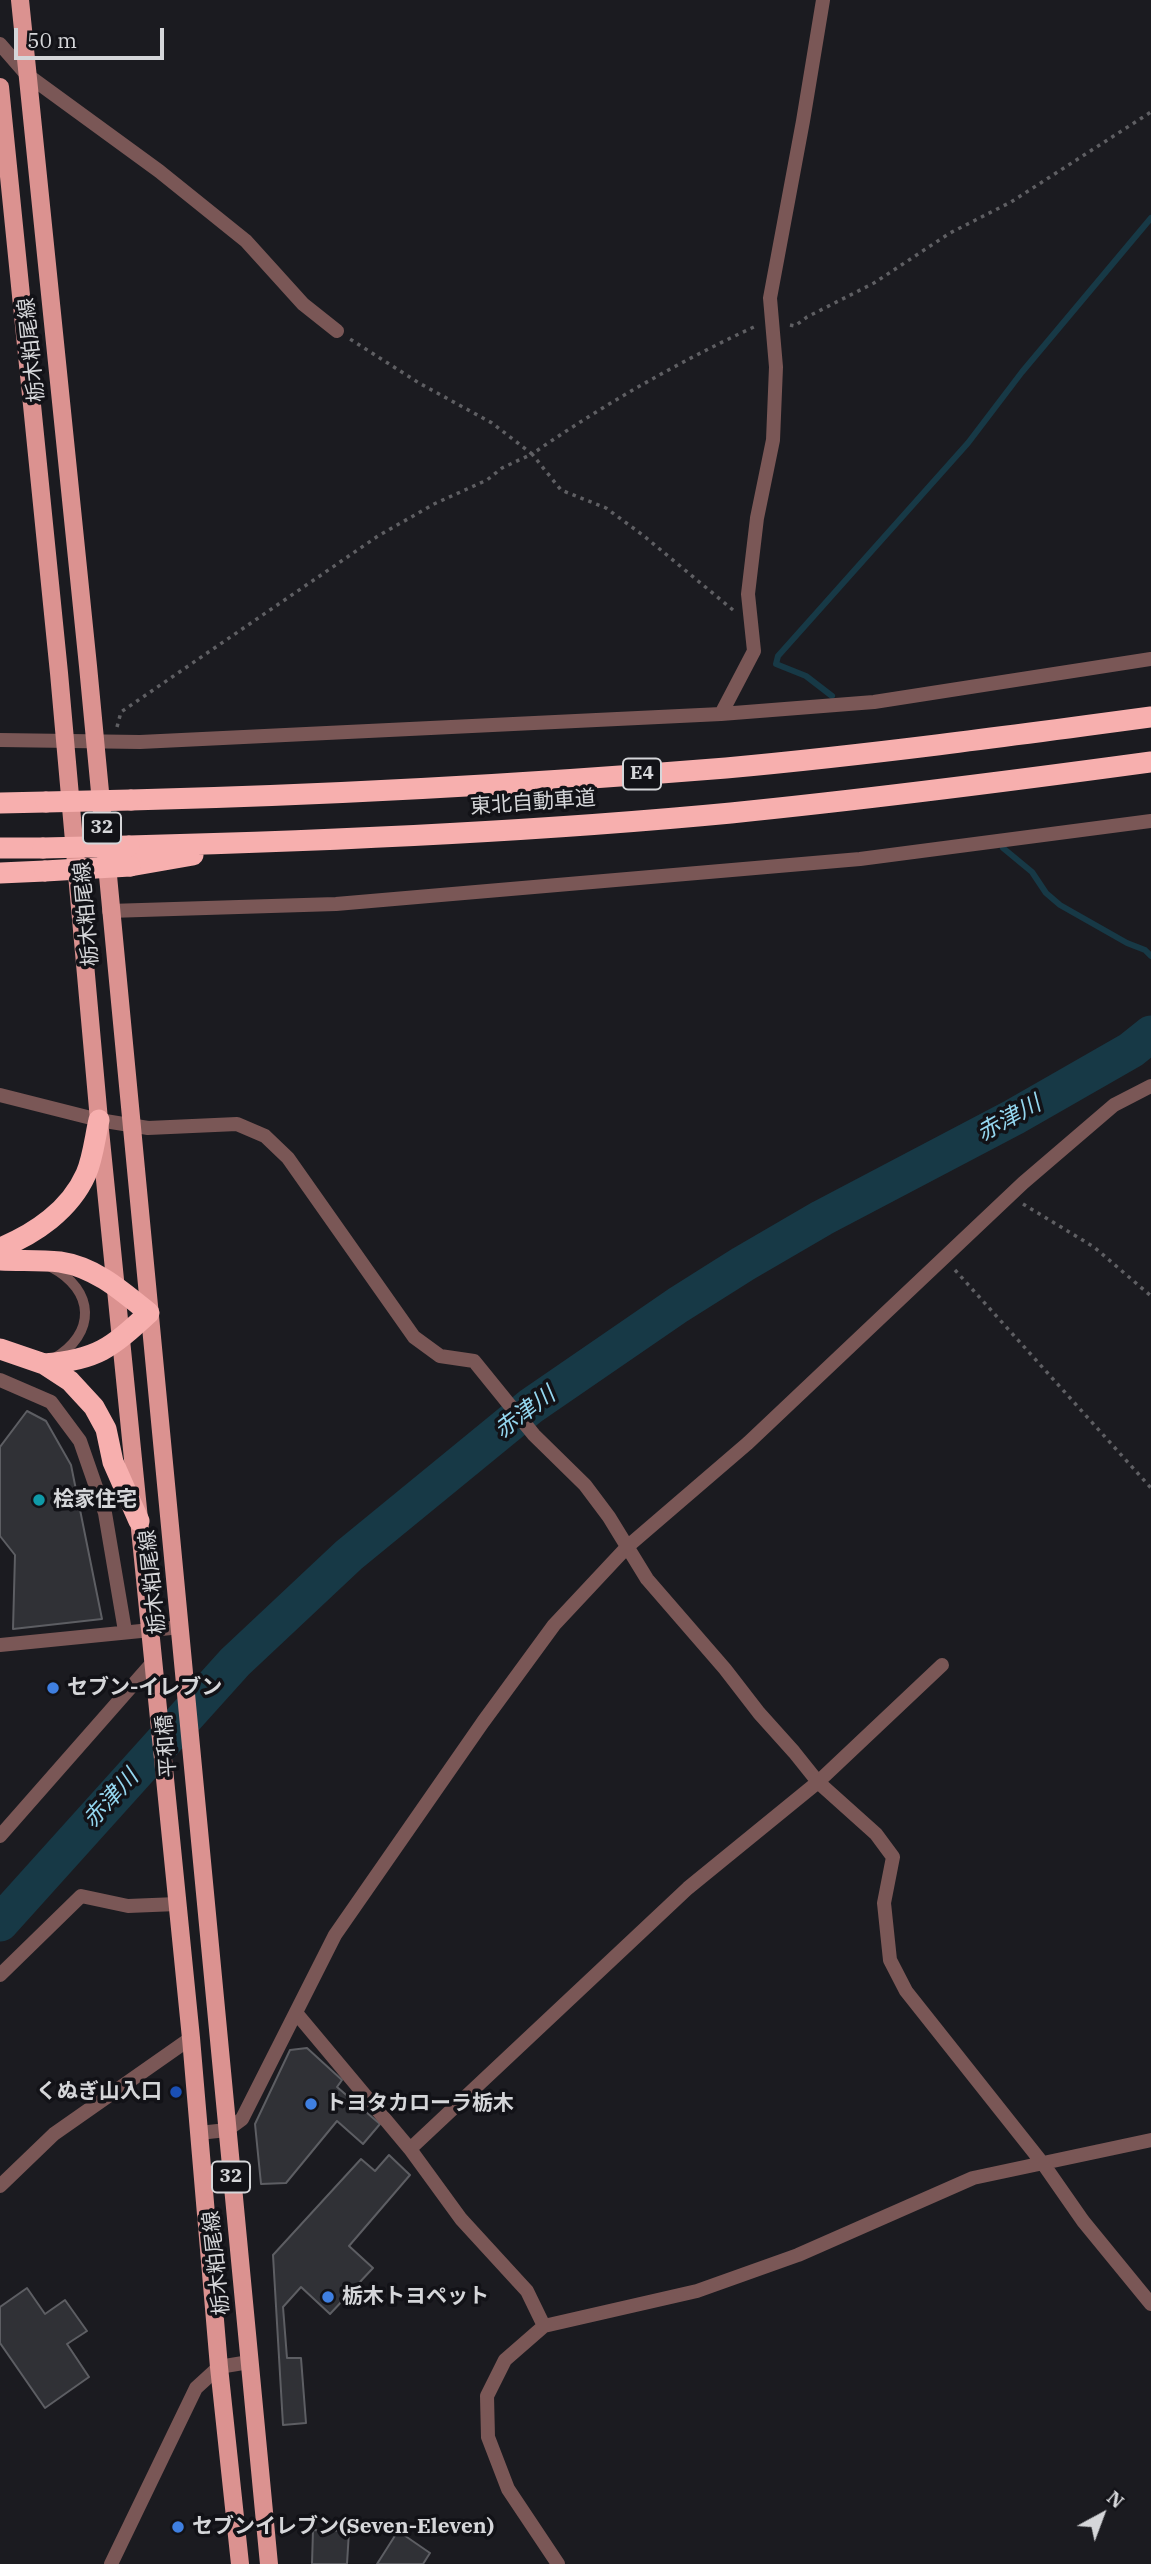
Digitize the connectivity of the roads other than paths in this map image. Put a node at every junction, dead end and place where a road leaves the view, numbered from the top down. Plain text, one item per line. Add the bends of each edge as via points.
1 (20, 0) edge
2 (823, 0) edge
3 (0, 44) edge
4 (26, 74) junction
5 (0, 87) edge
6 (337, 331) road end
7 (1151, 659) edge
8 (721, 714) junction
9 (1151, 717) edge
10 (0, 740) edge
11 (66, 741) junction
12 (95, 741) junction
13 (1151, 762) edge
14 (0, 803) edge
15 (1151, 821) edge
16 (0, 848) edge
17 (130, 856) junction
18 (0, 873) edge
19 (109, 911) junction
20 (1151, 1086) edge
21 (0, 1095) edge
22 (99, 1120) junction
23 (131, 1124) junction
24 (0, 1248) edge
25 (0, 1260) edge
26 (39, 1261) junction
27 (117, 1287) junction
28 (149, 1313) junction
29 (121, 1338) junction
30 (0, 1349) edge
31 (44, 1364) junction
32 (0, 1380) edge
33 (139, 1521) junction
34 (627, 1547) junction
35 (181, 1627) junction
36 (125, 1631) junction
37 (149, 1631) junction
38 (0, 1645) edge
39 (183, 1656) joint
40 (153, 1662) junction
41 (942, 1665) dead end
42 (154, 1687) joint
43 (818, 1782) junction
44 (193, 1790) joint
45 (169, 1816) joint
46 (1, 1834) edge
47 (177, 1904) junction
48 (0, 1975) edge
49 (297, 2014) junction
50 (191, 2038) junction
51 (226, 2130) junction
52 (199, 2133) junction
53 (1151, 2140) edge
54 (410, 2149) junction
55 (1044, 2165) junction
56 (0, 2186) edge
57 (1151, 2304) edge
58 (544, 2326) junction
59 (249, 2362) junction
60 (219, 2367) junction
61 (111, 2564) edge
62 (240, 2564) edge
63 (269, 2564) edge
64 (558, 2564) edge

1 - 4 main road, 栃木粕尾線 / 32
2 - 8 street via 770,298 776,367 773,440 748,594 754,651
3 - 4 street
4 - 6 street via 246,241 303,304
4 - 12 main road, 栃木粕尾線 / 32
5 - 11 main road, 栃木粕尾線 / 32
7 - 8 street via 874,702
8 - 12 street
9 - 14 highway, 東北自動車道 / E4, bridge via 729,767 487,786
10 - 11 street
11 - 12 street
11 - 22 main road, 栃木粕尾線 / 32
12 - 19 main road, 栃木粕尾線 / 32
13 - 17 highway, 東北自動車道 / E4 via 729,813 264,842
15 - 19 street via 860,859 336,904
16 - 17 highway, 東北自動車道 / E4, bridge
17 - 18 highway, bridge via 45,871
19 - 23 main road, 栃木粕尾線 / 32
20 - 34 street via 1114,1105 1010,1196 748,1443
21 - 22 street
22 - 23 street
22 - 24 highway via 86,1173 72,1196 54,1217 21,1240
22 - 27 main road, 栃木粕尾線 / 32
23 - 28 main road, 栃木粕尾線 / 32
23 - 34 street via 148,1128 237,1124 265,1136 313,1191 414,1337 440,1356 474,1361 534,1435 585,1485
25 - 26 highway
26 - 27 highway via 89,1270
26 - 31 lane via 68,1276 82,1294 86,1310 74,1342
27 - 28 highway
27 - 29 main road, 栃木粕尾線 / 32
28 - 29 highway
28 - 35 main road, 栃木粕尾線 / 32
29 - 31 highway via 104,1351 73,1362
29 - 33 main road, 栃木粕尾線 / 32
30 - 31 highway
31 - 33 highway via 71,1381 94,1407
32 - 36 street via 51,1402 80,1441 105,1513
33 - 37 main road, 栃木粕尾線 / 32
34 - 43 street via 647,1579
34 - 49 street via 554,1625 483,1721 335,1935
35 - 37 street
35 - 39 main road, 栃木粕尾線 / 32
36 - 37 street
36 - 38 street
37 - 40 main road, 栃木粕尾線 / 32
39 - 44 main road, 平和橋 / 32
40 - 42 main road, 栃木粕尾線 / 32
40 - 46 street
41 - 43 street
42 - 45 main road, 平和橋 / 32
43 - 54 street via 688,1888
43 - 55 street via 876,1834 893,1857 884,1903 886,1926 890,1960 906,1991
44 - 51 main road, 栃木粕尾線 / 32
45 - 47 main road, 栃木粕尾線 / 32
47 - 48 street via 128,1906 81,1896
47 - 50 main road, 栃木粕尾線 / 32
49 - 51 street via 242,2119
49 - 54 street
50 - 52 main road, 栃木粕尾線 / 32
50 - 56 street via 54,2134
51 - 52 street
51 - 59 main road, 栃木粕尾線 / 32
52 - 60 main road, 栃木粕尾線 / 32
53 - 55 street
54 - 58 street via 461,2219 527,2291
55 - 57 street
55 - 58 street via 973,2178 798,2255 697,2291
58 - 64 street via 505,2360 486,2396 488,2437 508,2489
59 - 60 street
59 - 63 main road, 栃木粕尾線 / 32
60 - 61 street via 196,2388
60 - 62 main road, 栃木粕尾線 / 32

